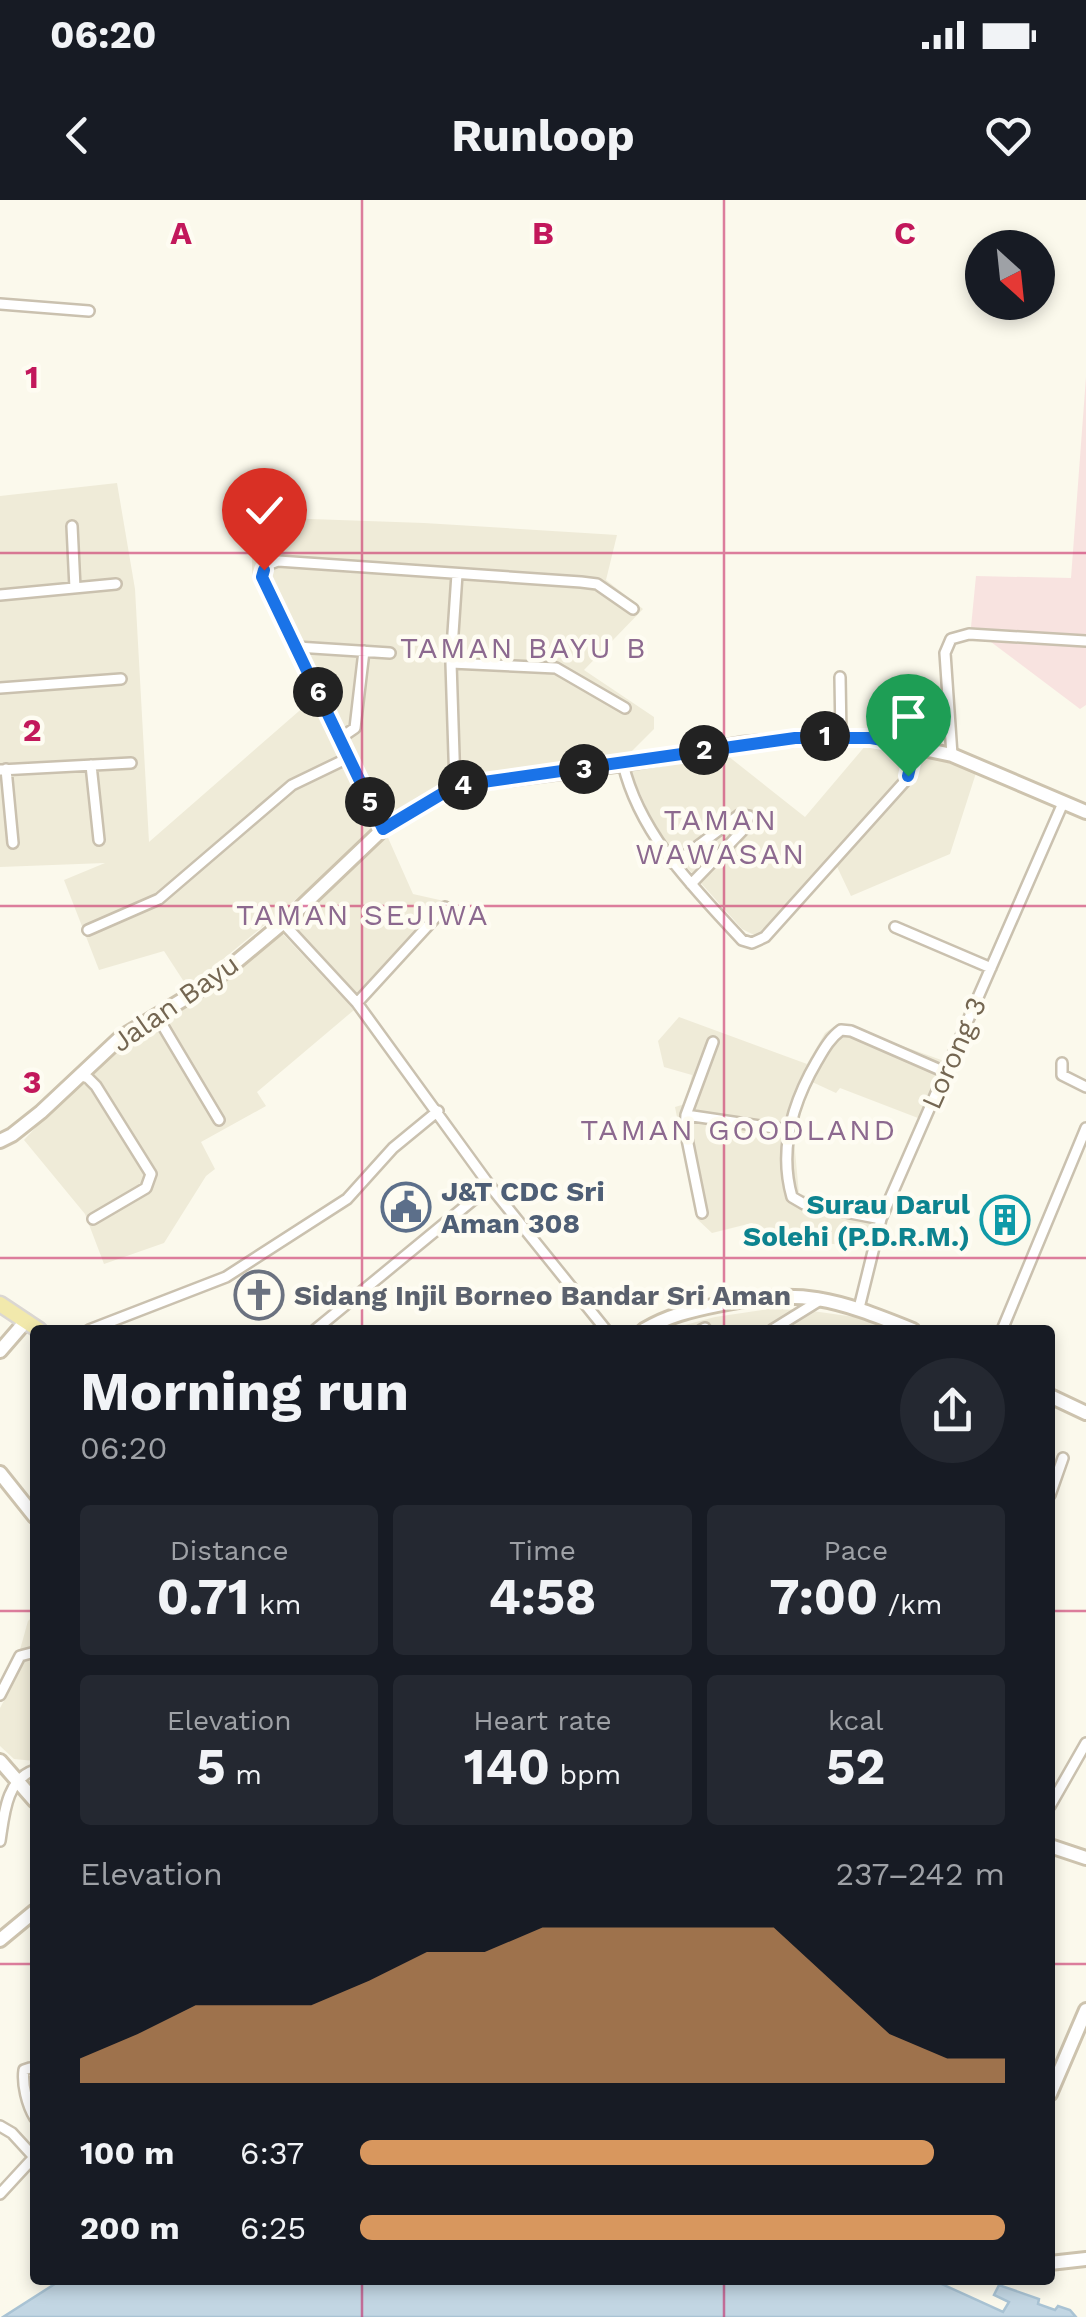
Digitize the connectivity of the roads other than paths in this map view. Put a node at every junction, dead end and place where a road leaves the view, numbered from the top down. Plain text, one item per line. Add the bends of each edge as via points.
1 (0, 304) edge
2 (89, 311) dead end
3 (72, 526) dead end
4 (457, 574) junction
5 (116, 584) dead end
6 (75, 588) junction
7 (0, 594) edge
8 (633, 609) dead end
9 (1086, 641) edge
10 (296, 647) junction
11 (364, 651) junction
12 (390, 653) dead end
13 (452, 663) junction
14 (840, 677) dead end
15 (121, 679) dead end
16 (0, 688) edge
17 (625, 708) dead end
18 (841, 736) junction
19 (339, 739) junction
20 (915, 746) junction
21 (952, 755) junction
22 (348, 758) junction
23 (131, 764) dead end
24 (622, 764) junction
25 (91, 765) junction
26 (3, 769) edge
27 (455, 786) junction
28 (1063, 803) junction
29 (1086, 812) edge
30 (383, 829) junction
31 (98, 840) dead end
32 (13, 842) dead end
33 (674, 864) junction
34 (690, 884) junction
35 (445, 907) dead end
36 (283, 923) junction
37 (896, 927) dead end
38 (88, 930) dead end
39 (990, 968) junction
40 (357, 1003) junction
41 (157, 1016) junction
42 (713, 1042) dead end
43 (1062, 1063) dead end
44 (945, 1072) junction
45 (79, 1075) junction
46 (1086, 1087) edge
47 (438, 1111) junction
48 (686, 1114) junction
49 (219, 1120) dead end
50 (1086, 1128) edge
51 (788, 1130) junction
52 (0, 1141) edge
53 (490, 1186) junction
54 (702, 1212) dead end
55 (92, 1219) dead end
56 (881, 1219) junction
57 (824, 1298) junction
58 (0, 1304) edge
59 (859, 1308) junction
60 (31, 1325) edge
61 (102, 1325) edge
62 (321, 1325) edge
63 (602, 1325) edge
64 (655, 1325) edge
65 (780, 1325) edge
66 (898, 1325) edge
67 (1004, 1325) edge
68 (30, 1328) edge
69 (0, 1351) edge
70 (1055, 1398) edge
71 (1086, 1413) edge
72 (1063, 1458) dead end
73 (0, 1474) edge
74 (1055, 1481) edge
75 (30, 1511) edge
76 (30, 1653) edge
77 (0, 1695) edge
78 (1086, 1744) edge
79 (0, 1760) edge
80 (30, 1773) edge
81 (18, 1780) junction
82 (30, 1796) edge
83 (1055, 1797) edge
84 (1055, 1840) edge
85 (0, 1841) edge
86 (1055, 1848) edge
87 (1086, 1849) edge
88 (1086, 1858) edge
89 (30, 1915) edge
90 (0, 1940) edge
91 (1086, 2010) edge
92 (30, 2068) dead end
93 (1055, 2082) edge
94 (30, 2098) edge
95 (0, 2126) edge
96 (30, 2153) edge
97 (30, 2161) edge
98 (0, 2194) edge
99 (1086, 2259) edge
100 (1055, 2263) edge

1 - 2 street
3 - 6 street
4 - 8 street via 597,584
4 - 10 street via 267,564 262,577
4 - 13 street
5 - 6 street
6 - 7 street
9 - 21 street via 969,634 951,639 945,653
10 - 11 street
10 - 19 street
11 - 12 street
11 - 19 street via 355,728
13 - 17 street via 556,668
13 - 27 street
14 - 18 street
15 - 16 street
18 - 20 street, Jalan Bayu
18 - 24 street, Jalan Bayu
19 - 22 street
20 - 21 street, Jalan Bayu
20 - 34 street via 906,780 761,940 742,940
21 - 28 street, Jalan Bayu
22 - 30 street
22 - 38 street via 292,786 159,899
23 - 25 street
24 - 27 street, Jalan Bayu
24 - 33 street via 629,792
25 - 26 street
25 - 31 street
26 - 32 street
27 - 30 street, Jalan Bayu
28 - 29 street, Jalan Bayu
28 - 39 street, Lorong 3
30 - 36 street, Jalan Bayu
33 - 34 street
33 - 34 street via 739,815 748,816 745,828
35 - 40 street
36 - 40 street
36 - 41 street, Jalan Bayu via 200,992
37 - 39 street
39 - 44 street, Lorong 3
40 - 47 street
41 - 45 street, Jalan Bayu
41 - 49 street
42 - 48 street
43 - 46 street via 1062,1075
44 - 51 street via 841,1030 803,1084
44 - 56 street, Lorong 3
45 - 52 street, Jalan Bayu
45 - 55 street via 96,1086 150,1174 146,1188
47 - 53 street
47 - 61 street via 347,1199 226,1278
48 - 51 street
48 - 54 street
50 - 67 street
51 - 56 street via 796,1201
53 - 62 street
53 - 63 street
56 - 59 street, Lorong 3
57 - 59 street
57 - 64 street via 758,1296
57 - 65 street
58 - 60 main road
59 - 66 street
68 - 69 street
70 - 71 street
72 - 74 street
73 - 75 street
76 - 77 street via 20,1656
78 - 83 street
79 - 81 street
80 - 81 street
81 - 82 street
81 - 85 street via 5,1806
84 - 87 street
86 - 88 street
89 - 90 street
91 - 93 street
92 - 94 street via 23,2074
95 - 96 street
97 - 98 street
99 - 100 street

